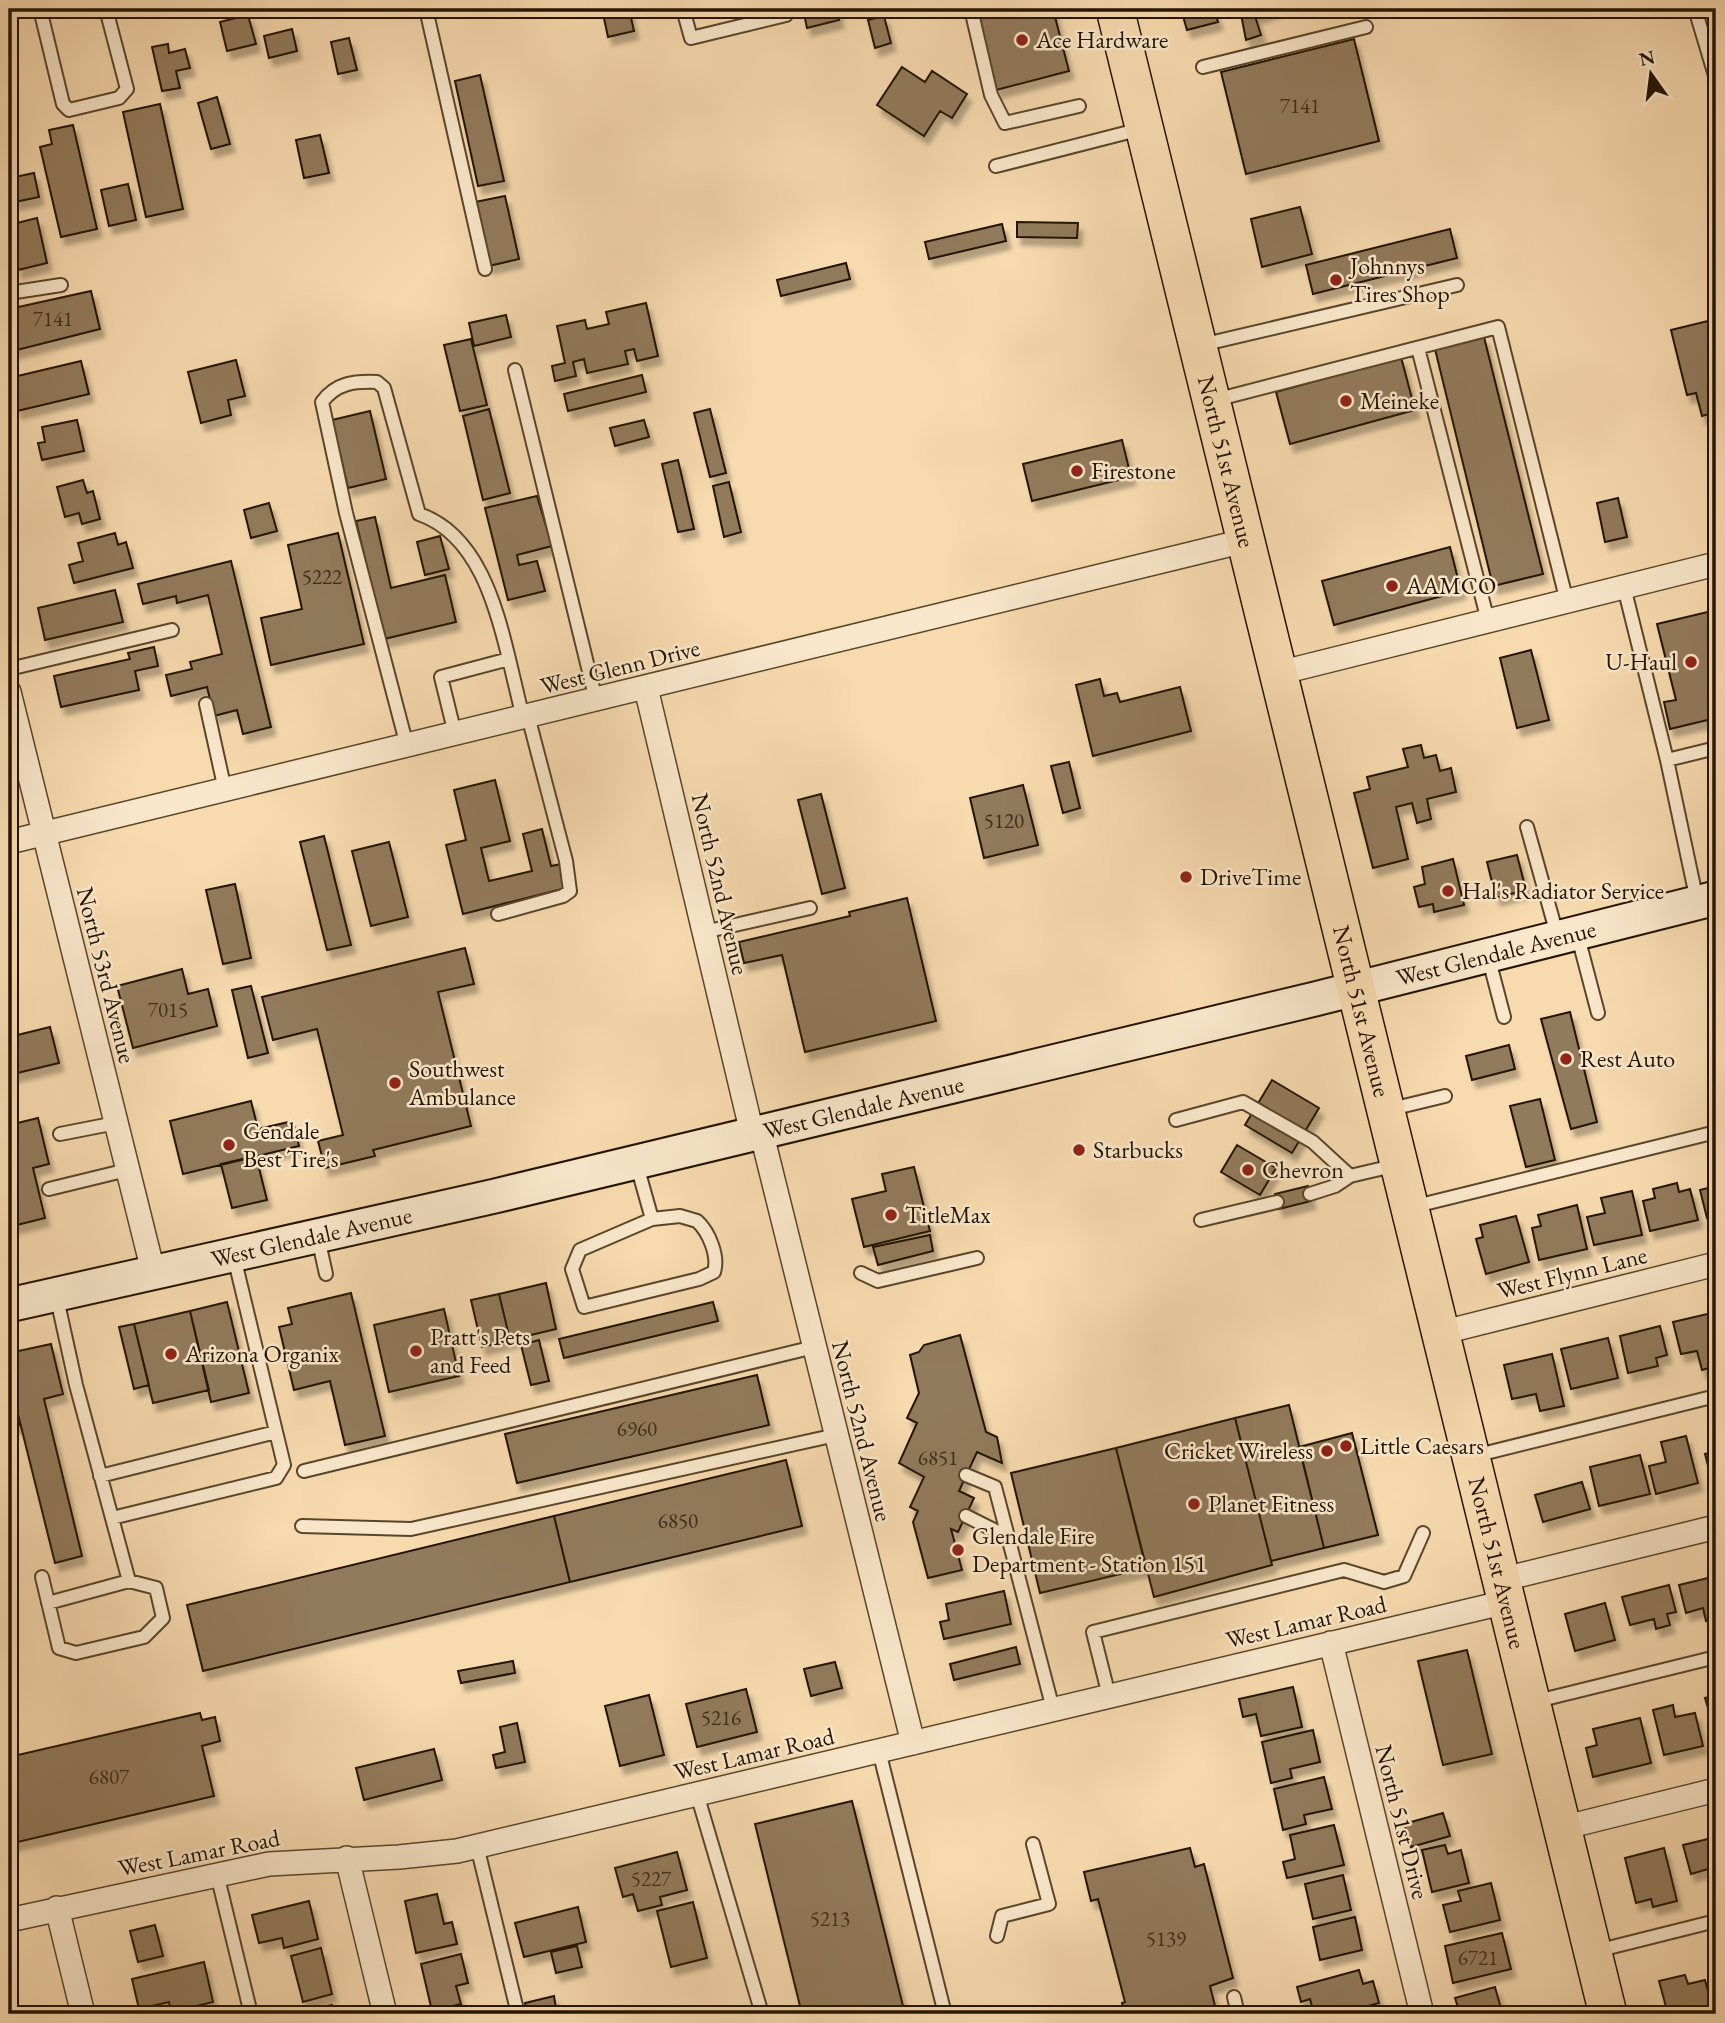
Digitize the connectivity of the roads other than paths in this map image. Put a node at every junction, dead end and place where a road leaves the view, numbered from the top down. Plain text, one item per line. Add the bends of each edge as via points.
1 (40, 9) edge
2 (106, 9) edge
3 (426, 9) edge
4 (683, 9) edge
5 (971, 9) edge
6 (1115, 9) edge
7 (1695, 9) edge
8 (786, 15) dead end
9 (1366, 27) dead end
10 (1203, 67) dead end
11 (1716, 79) edge
12 (1079, 106) dead end
13 (1143, 129) junction
14 (996, 166) dead end
15 (485, 269) dead end
16 (61, 285) dead end
17 (1457, 285) dead end
18 (9, 293) edge
19 (1197, 346) junction
20 (1418, 348) junction
21 (515, 370) dead end
22 (1211, 401) junction
23 (1244, 541) junction
24 (1716, 564) edge
25 (1624, 587) junction
26 (1567, 601) junction
27 (1488, 621) junction
28 (172, 630) dead end
29 (509, 659) junction
30 (9, 669) edge
31 (1279, 673) junction
32 (646, 688) junction
33 (9, 692) edge
34 (596, 700) junction
35 (206, 704) dead end
36 (525, 717) junction
37 (455, 734) junction
38 (407, 746) junction
39 (1716, 748) edge
40 (1667, 761) junction
41 (225, 790) junction
42 (1527, 827) dead end
43 (43, 834) junction
44 (9, 842) edge
45 (1707, 900) edge
46 (810, 908) dead end
47 (498, 914) dead end
48 (704, 932) junction
49 (1568, 935) junction
50 (1488, 956) junction
51 (1354, 989) junction
52 (1598, 1013) dead end
53 (1504, 1017) dead end
54 (1445, 1096) dead end
55 (1384, 1111) junction
56 (1176, 1120) dead end
57 (116, 1123) junction
58 (757, 1132) junction
59 (1716, 1132) edge
60 (61, 1134) dead end
61 (636, 1161) junction
62 (1398, 1165) junction
63 (127, 1170) junction
64 (1350, 1176) junction
65 (49, 1189) dead end
66 (1310, 1194) dead end
67 (1277, 1202) dead end
68 (1409, 1208) junction
69 (652, 1219) junction
70 (1201, 1220) dead end
71 (317, 1234) junction
72 (233, 1254) junction
73 (977, 1258) dead end
74 (1716, 1264) edge
75 (152, 1271) junction
76 (861, 1273) dead end
77 (326, 1274) dead end
78 (56, 1294) junction
79 (9, 1304) edge
80 (1440, 1333) junction
81 (814, 1346) junction
82 (1716, 1396) edge
83 (276, 1432) junction
84 (836, 1435) junction
85 (1470, 1457) junction
86 (304, 1471) dead end
87 (966, 1475) dead end
88 (100, 1476) junction
89 (966, 1516) dead end
90 (112, 1518) junction
91 (302, 1526) dead end
92 (1716, 1527) edge
93 (1423, 1533) dead end
94 (1008, 1537) junction
95 (42, 1577) dead end
96 (129, 1581) junction
97 (1503, 1591) junction
98 (48, 1603) junction
99 (1331, 1643) junction
100 (1716, 1657) edge
101 (1109, 1696) junction
102 (1531, 1702) junction
103 (1052, 1709) junction
104 (912, 1743) junction
105 (879, 1751) junction
106 (1716, 1790) edge
107 (697, 1794) junction
108 (1562, 1828) junction
109 (1033, 1844) dead end
110 (477, 1846) junction
111 (347, 1858) junction
112 (217, 1874) junction
113 (57, 1908) junction
114 (9, 1920) edge
115 (1716, 1921) edge
116 (997, 1936) dead end
117 (1592, 1952) junction
118 (1234, 1997) dead end
119 (83, 2014) edge
120 (251, 2014) edge
121 (385, 2014) edge
122 (518, 2014) edge
123 (762, 2014) edge
124 (945, 2014) edge
125 (1238, 2014) edge
126 (1422, 2014) edge
127 (1608, 2014) edge

1 - 2 lane via 63,104 69,110 120,99 127,89
3 - 15 lane
4 - 8 lane via 691,38
5 - 12 lane via 991,95 1005,123
6 - 13 main road, North 51st Avenue
7 - 11 lane
9 - 10 lane
13 - 14 lane
13 - 19 main road, North 51st Avenue
16 - 18 lane
17 - 19 lane
19 - 22 main road, North 51st Avenue
20 - 22 lane
20 - 26 lane via 1498,327
20 - 27 lane
21 - 34 lane
22 - 23 main road, North 51st Avenue
23 - 31 main road, North 51st Avenue
23 - 32 street, West Glenn Drive
24 - 25 street
25 - 26 street
25 - 40 lane
26 - 27 street
27 - 31 street
28 - 30 lane
29 - 36 lane
29 - 37 lane via 441,677
29 - 38 lane via 496,604 468,553 438,520 419,514 384,388 377,382 359,381 332,388 322,402
31 - 51 main road, North 51st Avenue
32 - 34 street, West Glenn Drive
32 - 48 street, North 52nd Avenue
33 - 43 street, North 53rd Avenue
34 - 36 street, West Glenn Drive
35 - 41 lane
36 - 37 street, West Glenn Drive
36 - 47 lane via 566,861 570,891
37 - 38 street, West Glenn Drive
38 - 41 street, West Glenn Drive
39 - 40 lane
40 - 45 lane
41 - 43 street, West Glenn Drive
42 - 49 lane
43 - 44 street, West Glenn Drive
43 - 57 street, North 53rd Avenue
45 - 49 main road, West Glendale Avenue
46 - 48 lane
48 - 58 street, North 52nd Avenue
49 - 50 main road, West Glendale Avenue
49 - 52 lane
50 - 51 main road, West Glendale Avenue
50 - 53 lane
51 - 55 main road, North 51st Avenue
51 - 58 main road, West Glendale Avenue
54 - 55 lane
55 - 62 main road, North 51st Avenue
56 - 64 lane via 1243,1102 1312,1142
57 - 60 lane
57 - 63 street, North 53rd Avenue
58 - 61 main road, West Glendale Avenue
58 - 81 street, North 52nd Avenue
59 - 68 lane
61 - 69 lane
61 - 71 main road, West Glendale Avenue
62 - 64 lane
62 - 68 main road, North 51st Avenue
63 - 65 lane
63 - 75 street, North 53rd Avenue
64 - 66 lane
67 - 70 lane
68 - 80 main road, North 51st Avenue
69 - 69 lane via 580,1250 572,1269 584,1307 714,1272 712,1247 698,1221 680,1216
71 - 72 main road, West Glendale Avenue
71 - 77 lane
72 - 75 main road, West Glendale Avenue
72 - 83 lane
73 - 76 lane via 878,1281
74 - 80 street, West Flynn Lane
75 - 78 main road, West Glendale Avenue
78 - 79 main road, West Glendale Avenue
78 - 88 lane
80 - 85 main road, North 51st Avenue
81 - 84 street, North 52nd Avenue
81 - 86 lane
82 - 85 lane
83 - 88 lane
83 - 90 lane via 284,1465 276,1478
84 - 91 lane via 411,1529
84 - 104 street, North 52nd Avenue
85 - 97 main road, North 51st Avenue
87 - 94 lane via 995,1488
88 - 90 lane
89 - 94 lane
90 - 96 lane
92 - 97 street, West Lamar Road
93 - 101 lane via 1404,1576 1384,1583 1344,1570 1093,1632
94 - 103 lane
95 - 98 lane
96 - 98 lane
96 - 98 lane via 156,1588 163,1618 144,1637 76,1653 59,1648
97 - 99 street, West Lamar Road
97 - 102 main road, North 51st Avenue
99 - 101 street, West Lamar Road
99 - 126 street, North 51st Drive
100 - 102 lane
101 - 103 street, West Lamar Road
102 - 108 main road, North 51st Avenue
103 - 104 street, West Lamar Road
104 - 105 street, West Lamar Road
105 - 107 street, West Lamar Road
105 - 124 lane
106 - 108 street
107 - 110 street, West Lamar Road
107 - 123 lane
108 - 117 main road, North 51st Avenue
109 - 116 lane via 1053,1909 1002,1916
110 - 111 street, West Lamar Road via 399,1857
110 - 122 lane
111 - 112 street, West Lamar Road via 269,1864
111 - 121 street
112 - 113 street, West Lamar Road
112 - 120 lane
113 - 114 street, West Lamar Road
113 - 119 street
115 - 117 lane
117 - 127 main road, North 51st Avenue
118 - 125 lane

